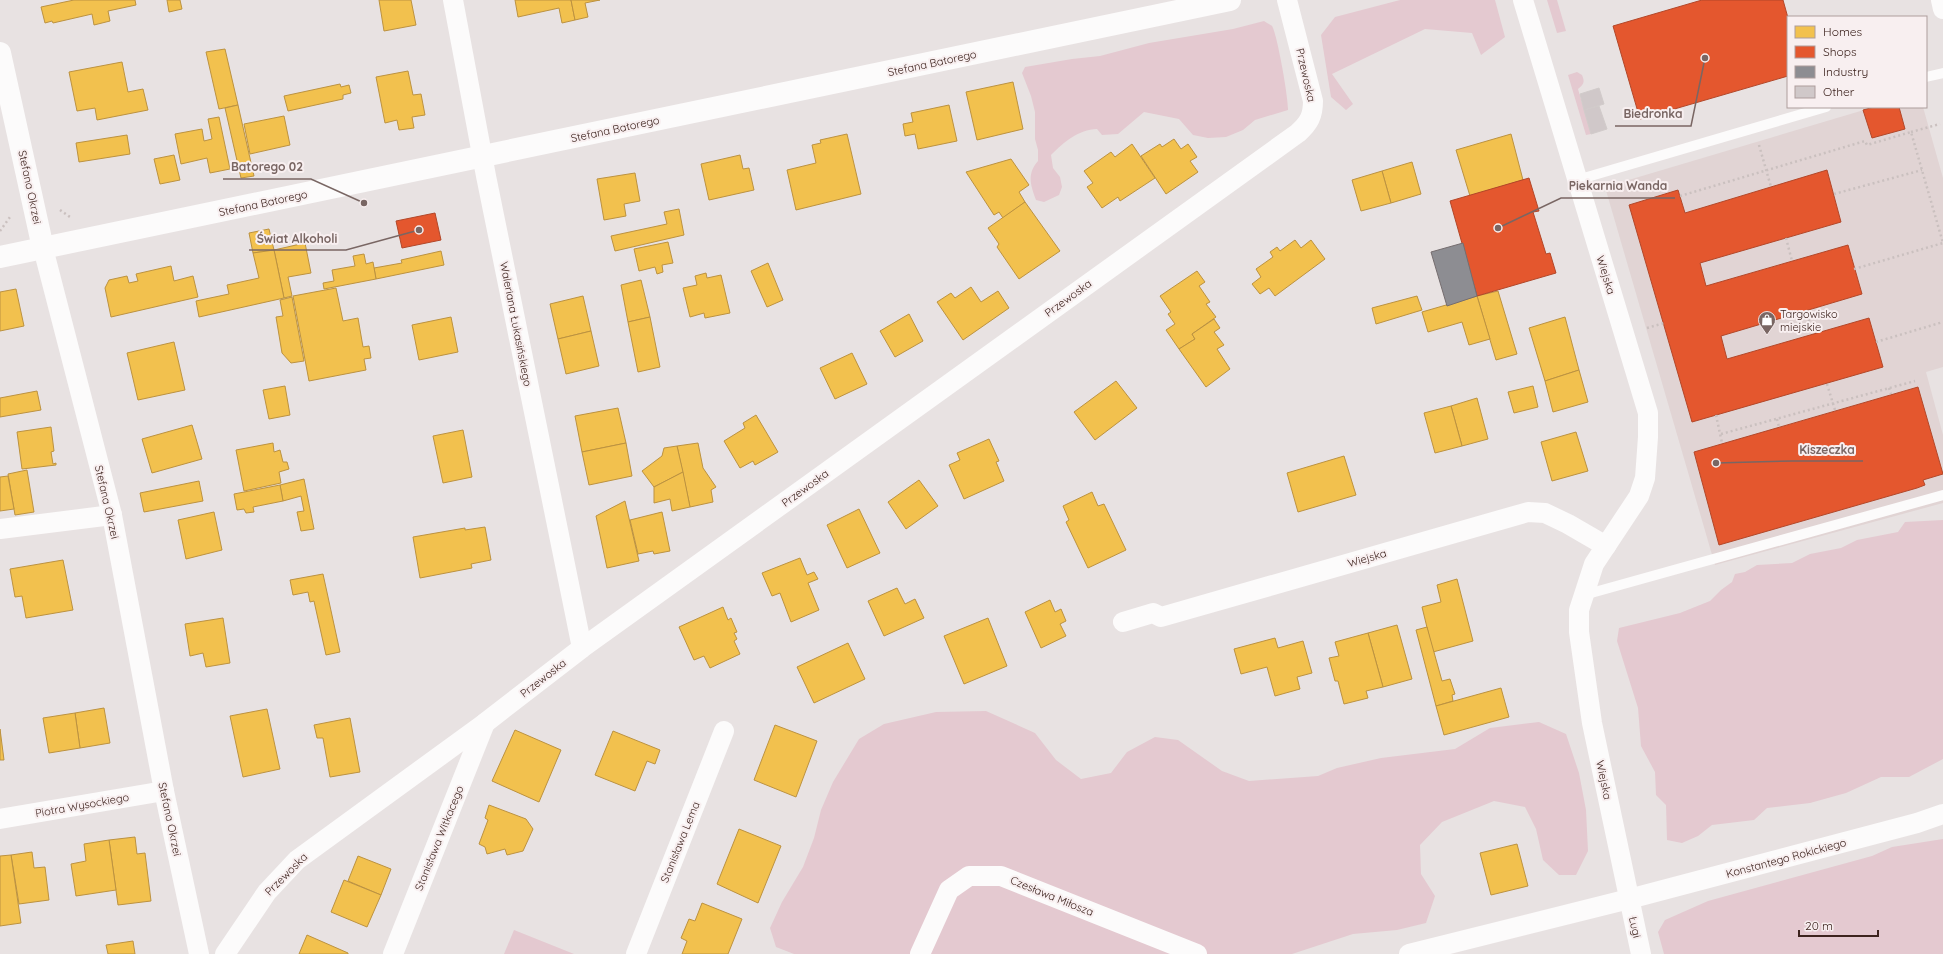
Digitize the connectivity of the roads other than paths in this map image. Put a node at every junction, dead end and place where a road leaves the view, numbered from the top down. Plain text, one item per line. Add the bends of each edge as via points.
1 (453, 0) edge
2 (1230, 0) edge
3 (1287, 0) edge
4 (1523, 0) edge
5 (1941, 0) edge
6 (1943, 9) edge
7 (0, 53) edge
8 (1943, 73) edge
9 (1927, 77) edge
10 (1823, 108) edge
11 (483, 158) junction
12 (1577, 180) junction
13 (43, 248) junction
14 (0, 257) edge
15 (1943, 495) edge
16 (112, 515) junction
17 (0, 529) edge
18 (1606, 546) junction
19 (1584, 595) junction
20 (1123, 622) dead end
21 (582, 648) junction
22 (485, 723) junction
23 (724, 731) dead end
24 (164, 791) junction
25 (1943, 814) edge
26 (0, 819) edge
27 (1628, 899) junction
28 (199, 954) edge
29 (225, 954) edge
30 (393, 954) edge
31 (636, 954) edge
32 (920, 954) edge
33 (1197, 954) edge
34 (1409, 954) edge
35 (1641, 954) edge

1 - 11 street, Waleriana Łukasińskiego
2 - 11 street, Stefana Batorego
3 - 21 street, Przewoska via 1314,101 1309,122 1298,133
4 - 12 street, Wiejska
5 - 6 street
7 - 13 street, Stefana Okrzei
8 - 9 lane
10 - 12 lane
11 - 13 street, Stefana Batorego
11 - 21 street, Waleriana Łukasińskiego
12 - 18 street, Wiejska via 1648,413 1645,478 1639,496
13 - 14 street, Stefana Batorego
13 - 16 street, Stefana Okrzei
15 - 19 lane
16 - 17 street
16 - 24 street, Stefana Okrzei
18 - 19 street, Wiejska via 1594,564
18 - 20 street, Wiejska via 1545,513 1528,512 1161,617 1153,613
19 - 27 street, Wiejska via 1579,610 1581,654 1592,723
21 - 22 street, Przewoska
22 - 29 street, Przewoska via 297,860 267,892
22 - 30 street, Stanisława Witkacego
23 - 31 street, Stanisława Lema
24 - 26 street, Piotra Wysockiego
24 - 28 street, Stefana Okrzei
25 - 27 street, Konstantego Rokickiego
27 - 34 street, Konstantego Rokickiego
27 - 35 street, Ługi
32 - 33 street, Czesława Miłosza via 949,890 969,876 1001,876

